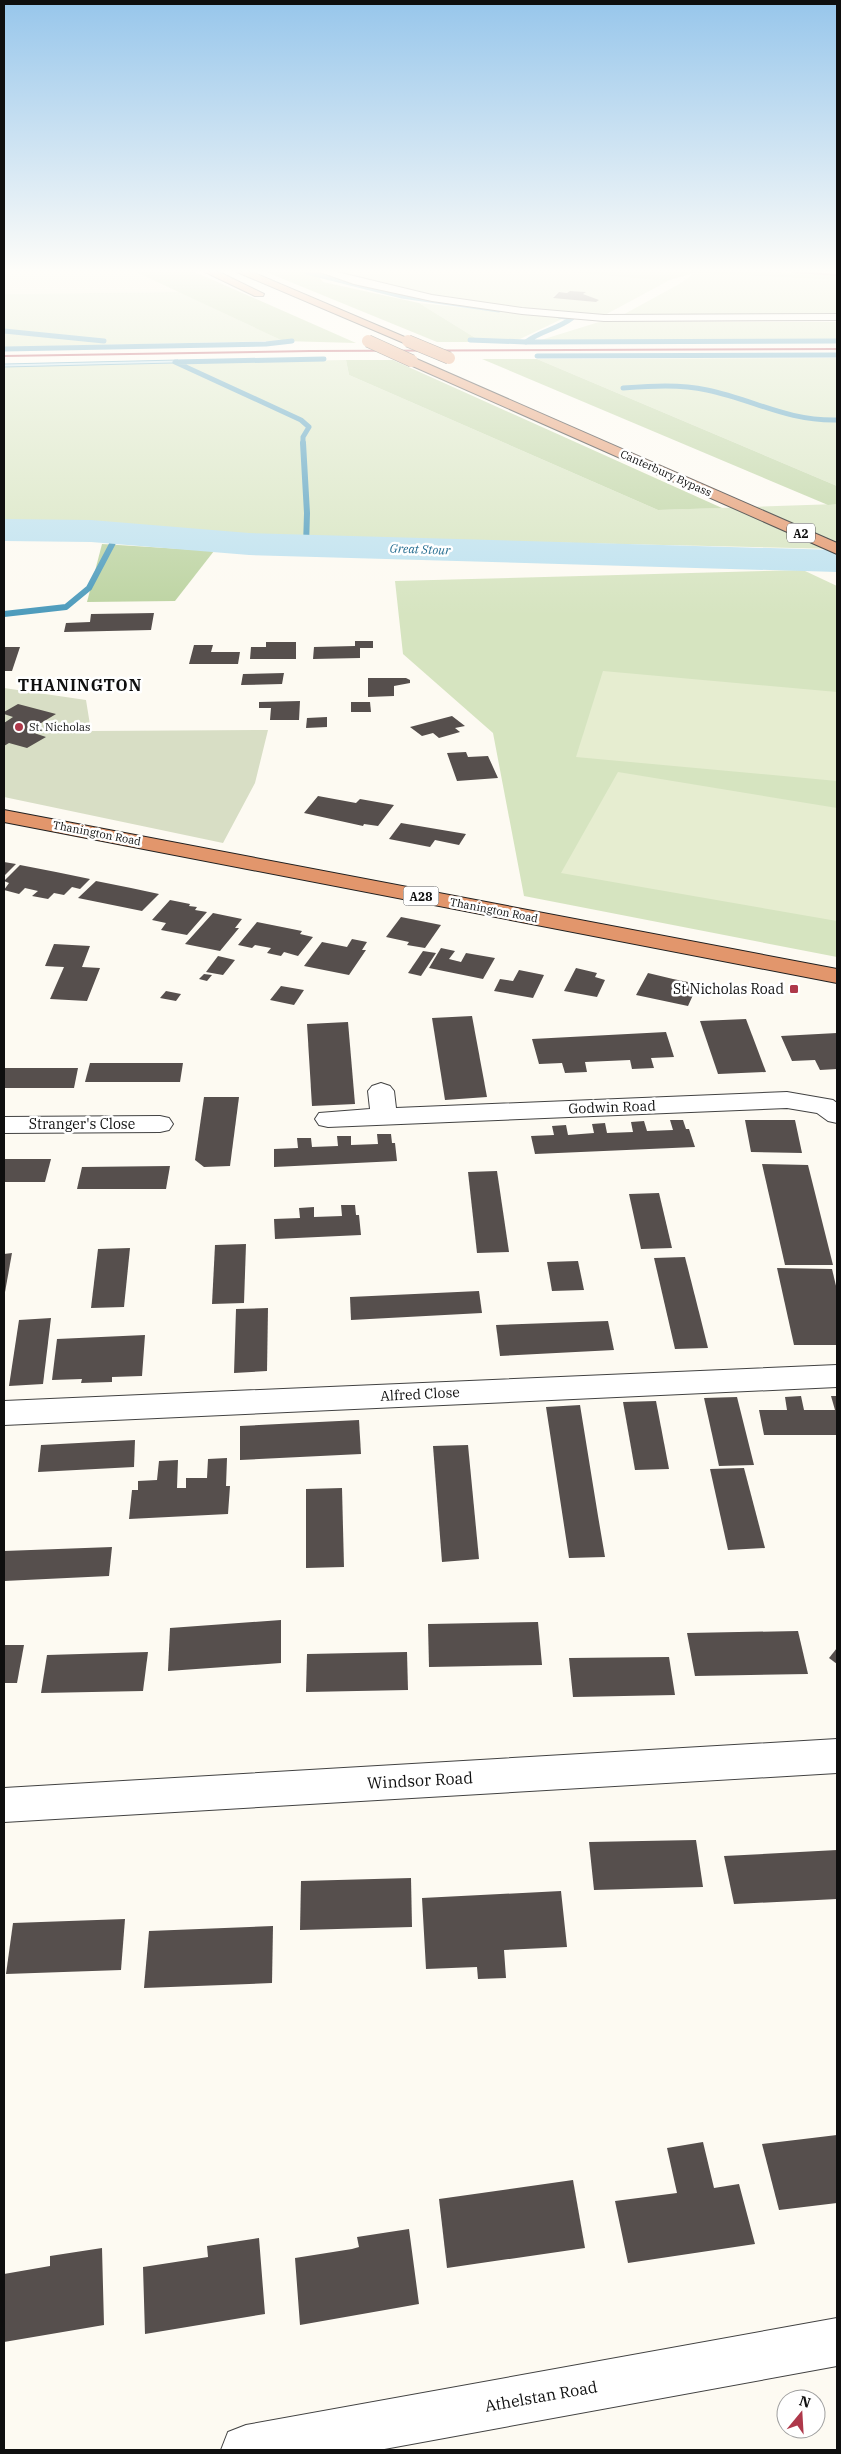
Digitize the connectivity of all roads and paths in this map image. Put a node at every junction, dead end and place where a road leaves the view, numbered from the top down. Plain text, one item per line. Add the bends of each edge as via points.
1 (470, 387) edge
2 (837, 550) edge
3 (4, 816) edge
4 (837, 976) edge
5 (381, 1091) dead end
6 (837, 1114) edge
7 (384, 1117) junction
8 (328, 1119) dead end
9 (160, 1124) dead end
10 (4, 1125) edge
11 (837, 1376) edge
12 (4, 1413) edge
13 (837, 1756) edge
14 (4, 1805) edge
15 (837, 2342) edge
16 (246, 2450) edge

1 - 2 highway, Canterbury Bypass / A2, bridge
3 - 4 highway, Thanington Road / A28
5 - 7 street
6 - 7 street, Godwin Road via 824,1106 787,1100
7 - 8 street, Godwin Road
9 - 10 street, Stranger's Close
11 - 12 street, Alfred Close
13 - 14 street, Windsor Road
15 - 16 street, Athelstan Road

